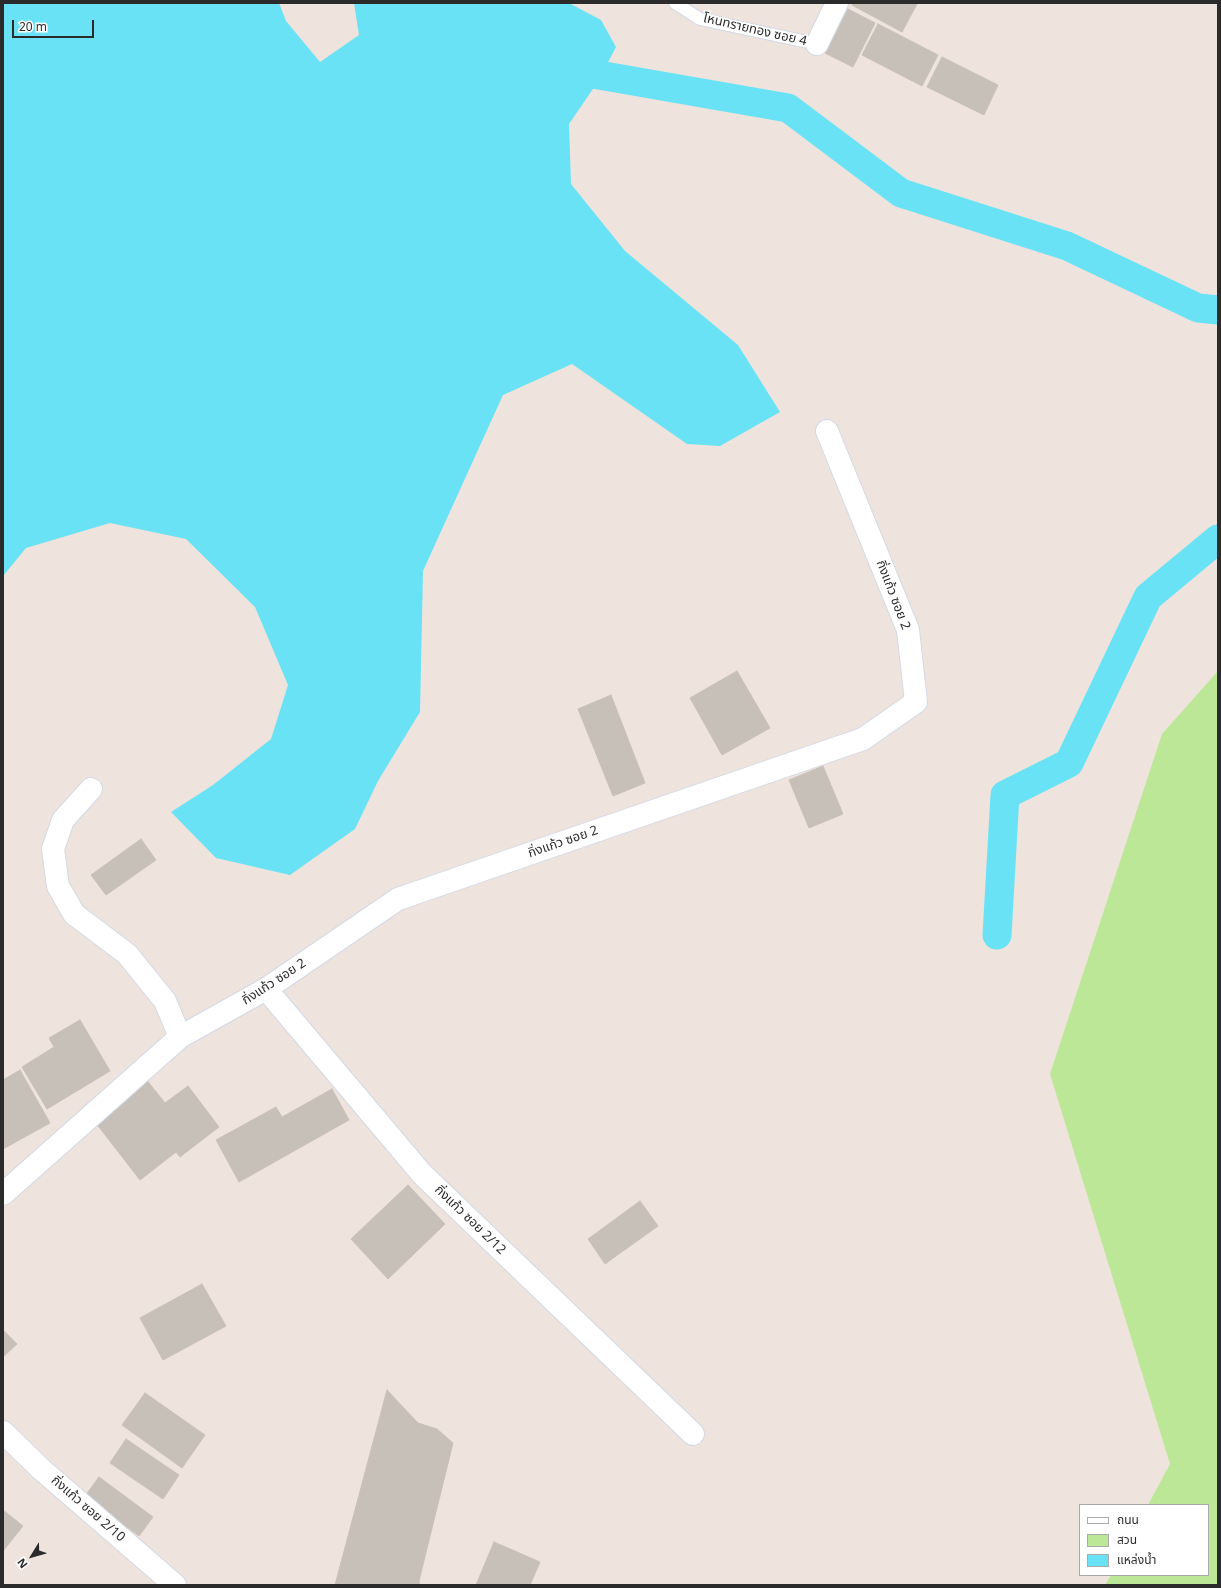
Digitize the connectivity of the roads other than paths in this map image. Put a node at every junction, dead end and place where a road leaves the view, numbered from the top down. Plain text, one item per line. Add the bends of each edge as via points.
1 (675, 3) edge
2 (837, 3) edge
3 (817, 44) joint
4 (827, 431) dead end
5 (91, 789) dead end
6 (266, 989) junction
7 (180, 1037) junction
8 (3, 1194) edge
9 (3, 1432) edge
10 (692, 1434) dead end
11 (175, 1585) edge

1 - 3 lane, โหนทรายทอง ซอย 4 via 700,18
2 - 3 street, โหนทรายทอง ซอย 4
4 - 6 street, กิ่งแก้ว ซอย 2 via 908,630 916,702 863,739 398,899
5 - 7 street via 63,820 53,849 58,886 74,914 127,954 165,1001
6 - 7 street, กิ่งแก้ว ซอย 2
6 - 10 street, กิ่งแก้ว ซอย 2/12 via 422,1174
7 - 8 street, กิ่งแก้ว ซอย 2
9 - 11 street, กิ่งแก้ว ซอย 2/10 via 41,1469

